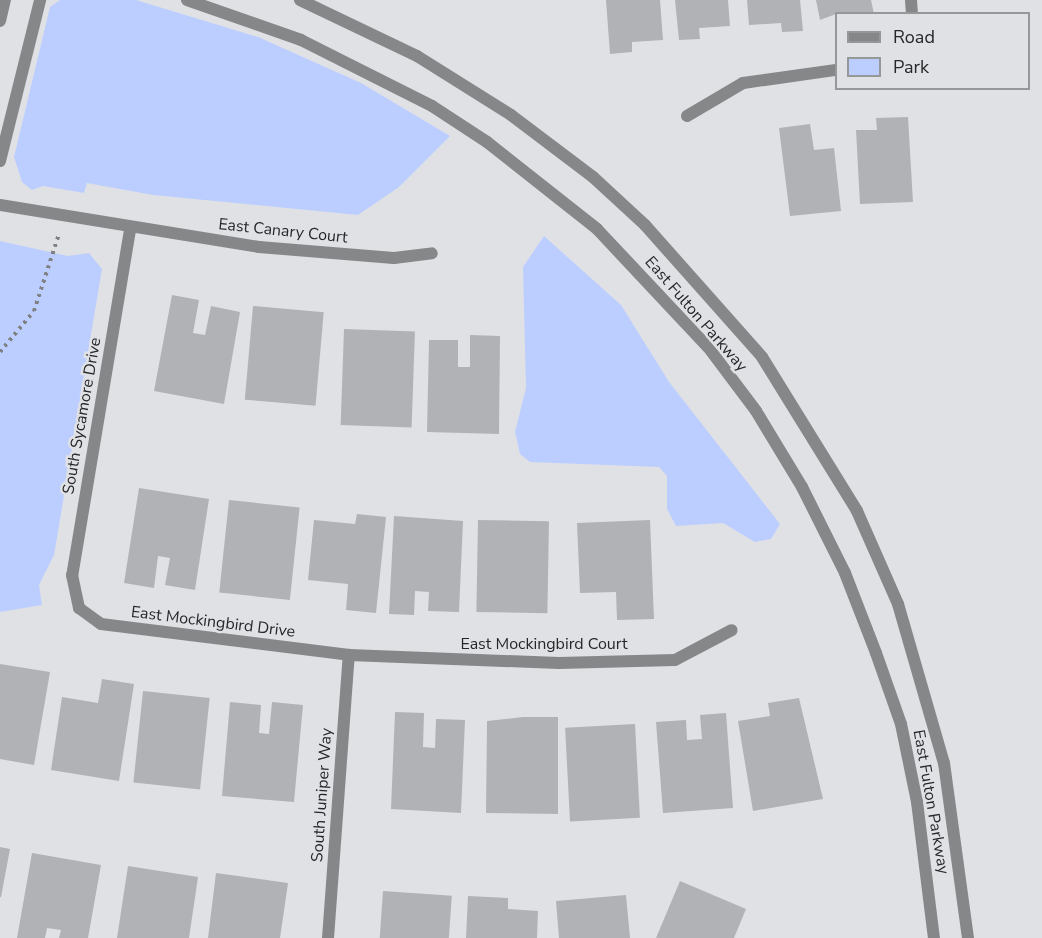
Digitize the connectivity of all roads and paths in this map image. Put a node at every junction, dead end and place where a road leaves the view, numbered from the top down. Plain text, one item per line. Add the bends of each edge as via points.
1 (5, 0) edge
2 (40, 0) edge
3 (187, 0) edge
4 (300, 0) edge
5 (0, 21) edge
6 (835, 70) edge
7 (687, 116) dead end
8 (0, 161) edge
9 (0, 205) edge
10 (64, 219) junction
11 (130, 230) junction
12 (432, 253) dead end
13 (0, 352) edge
14 (79, 608) joint
15 (732, 630) dead end
16 (349, 654) junction
17 (328, 938) edge
18 (934, 938) edge
19 (968, 938) edge

1 - 5 street
2 - 8 street
3 - 18 street, East Fulton Parkway via 301,40 432,106 487,142 597,229 708,347 756,411 801,487 872,643 901,724
4 - 19 street, East Fulton Parkway via 417,56 511,115 593,177 682,264 762,357 857,511 898,604 944,763
6 - 7 street via 743,83
9 - 10 street, East Canary Court
10 - 11 street, East Canary Court
10 - 13 path via 34,311
11 - 12 street, East Canary Court via 394,258
11 - 14 street, South Sycamore Drive via 72,576
14 - 16 street, East Mockingbird Drive via 101,624
15 - 16 street, East Mockingbird Court via 675,660 559,663
16 - 17 street, South Juniper Way

